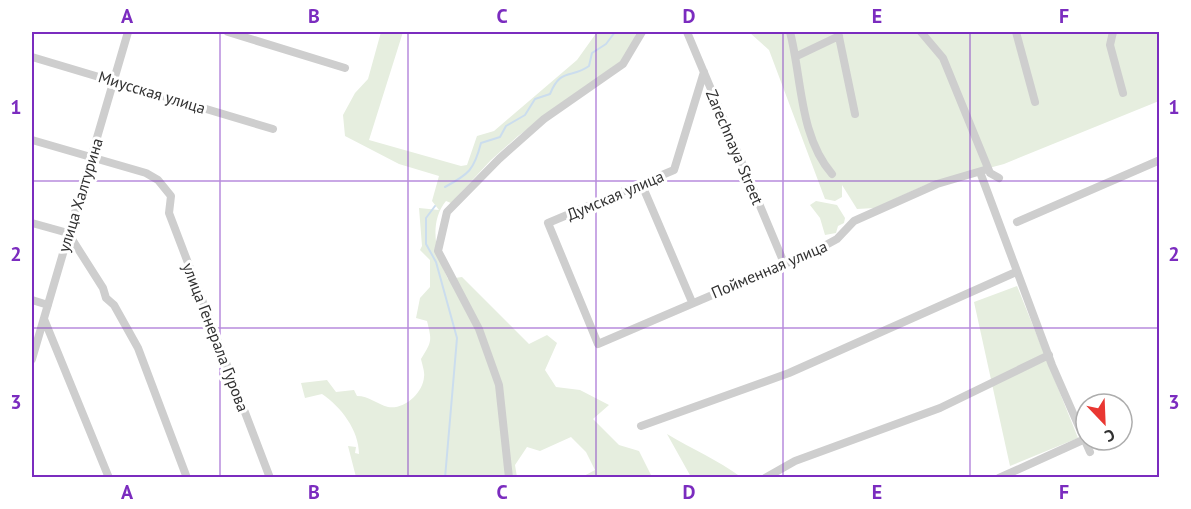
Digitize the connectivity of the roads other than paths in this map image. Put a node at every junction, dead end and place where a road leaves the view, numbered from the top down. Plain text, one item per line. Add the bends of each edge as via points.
1 (128, 32) edge
2 (228, 32) edge
3 (642, 32) edge
4 (687, 32) edge
5 (790, 32) edge
6 (921, 32) edge
7 (1016, 32) edge
8 (1113, 32) edge
9 (838, 34) edge
10 (797, 56) junction
11 (32, 57) edge
12 (345, 68) dead end
13 (704, 72) junction
14 (114, 81) junction
15 (1123, 93) dead end
16 (1035, 102) dead end
17 (855, 114) dead end
18 (273, 129) dead end
19 (32, 140) edge
20 (91, 158) junction
21 (1160, 160) edge
22 (984, 170) junction
23 (832, 174) dead end
24 (999, 178) dead end
25 (642, 184) junction
26 (1017, 222) dead end
27 (32, 223) edge
28 (68, 233) junction
29 (784, 263) junction
30 (1017, 272) junction
31 (32, 300) edge
32 (692, 302) junction
33 (48, 304) junction
34 (44, 319) junction
35 (598, 344) joint
36 (1048, 356) junction
37 (32, 359) edge
38 (1074, 414) edge
39 (641, 426) dead end
40 (1074, 444) edge
41 (109, 477) edge
42 (187, 477) edge
43 (270, 477) edge
44 (508, 477) edge
45 (765, 477) edge
46 (999, 477) edge

1 - 14 street, улица Халтурина
2 - 12 street
3 - 44 street via 623,64 544,119 447,212 438,251 479,329 499,385
4 - 13 street, Zarechnaya Street
5 - 10 street
6 - 22 street via 943,58
7 - 16 street
8 - 15 street via 1110,45
9 - 10 street
9 - 17 street
10 - 23 street via 801,100 819,159
11 - 14 street, Миусская улица
13 - 25 street, Думская улица via 674,170
13 - 29 street, Zarechnaya Street
14 - 18 street, Миусская улица
14 - 20 street, улица Халтурина
19 - 20 street
20 - 28 street, улица Халтурина
20 - 43 street, улица Генерала Гурова via 146,172 171,196 168,213
21 - 26 street
22 - 24 street
22 - 29 street, Пойменная улица via 937,184 854,221 837,239
22 - 30 street
25 - 32 street
25 - 35 street, Думская улица via 548,223
27 - 28 street
28 - 33 street, улица Халтурина
28 - 42 street via 138,348
29 - 32 street, Пойменная улица
30 - 36 street
30 - 39 street via 789,373
31 - 33 street
32 - 35 street, Пойменная улица
33 - 34 street, улица Халтурина
34 - 37 street, улица Халтурина
34 - 41 street
36 - 38 street
36 - 45 street via 940,408 795,460
40 - 46 street

